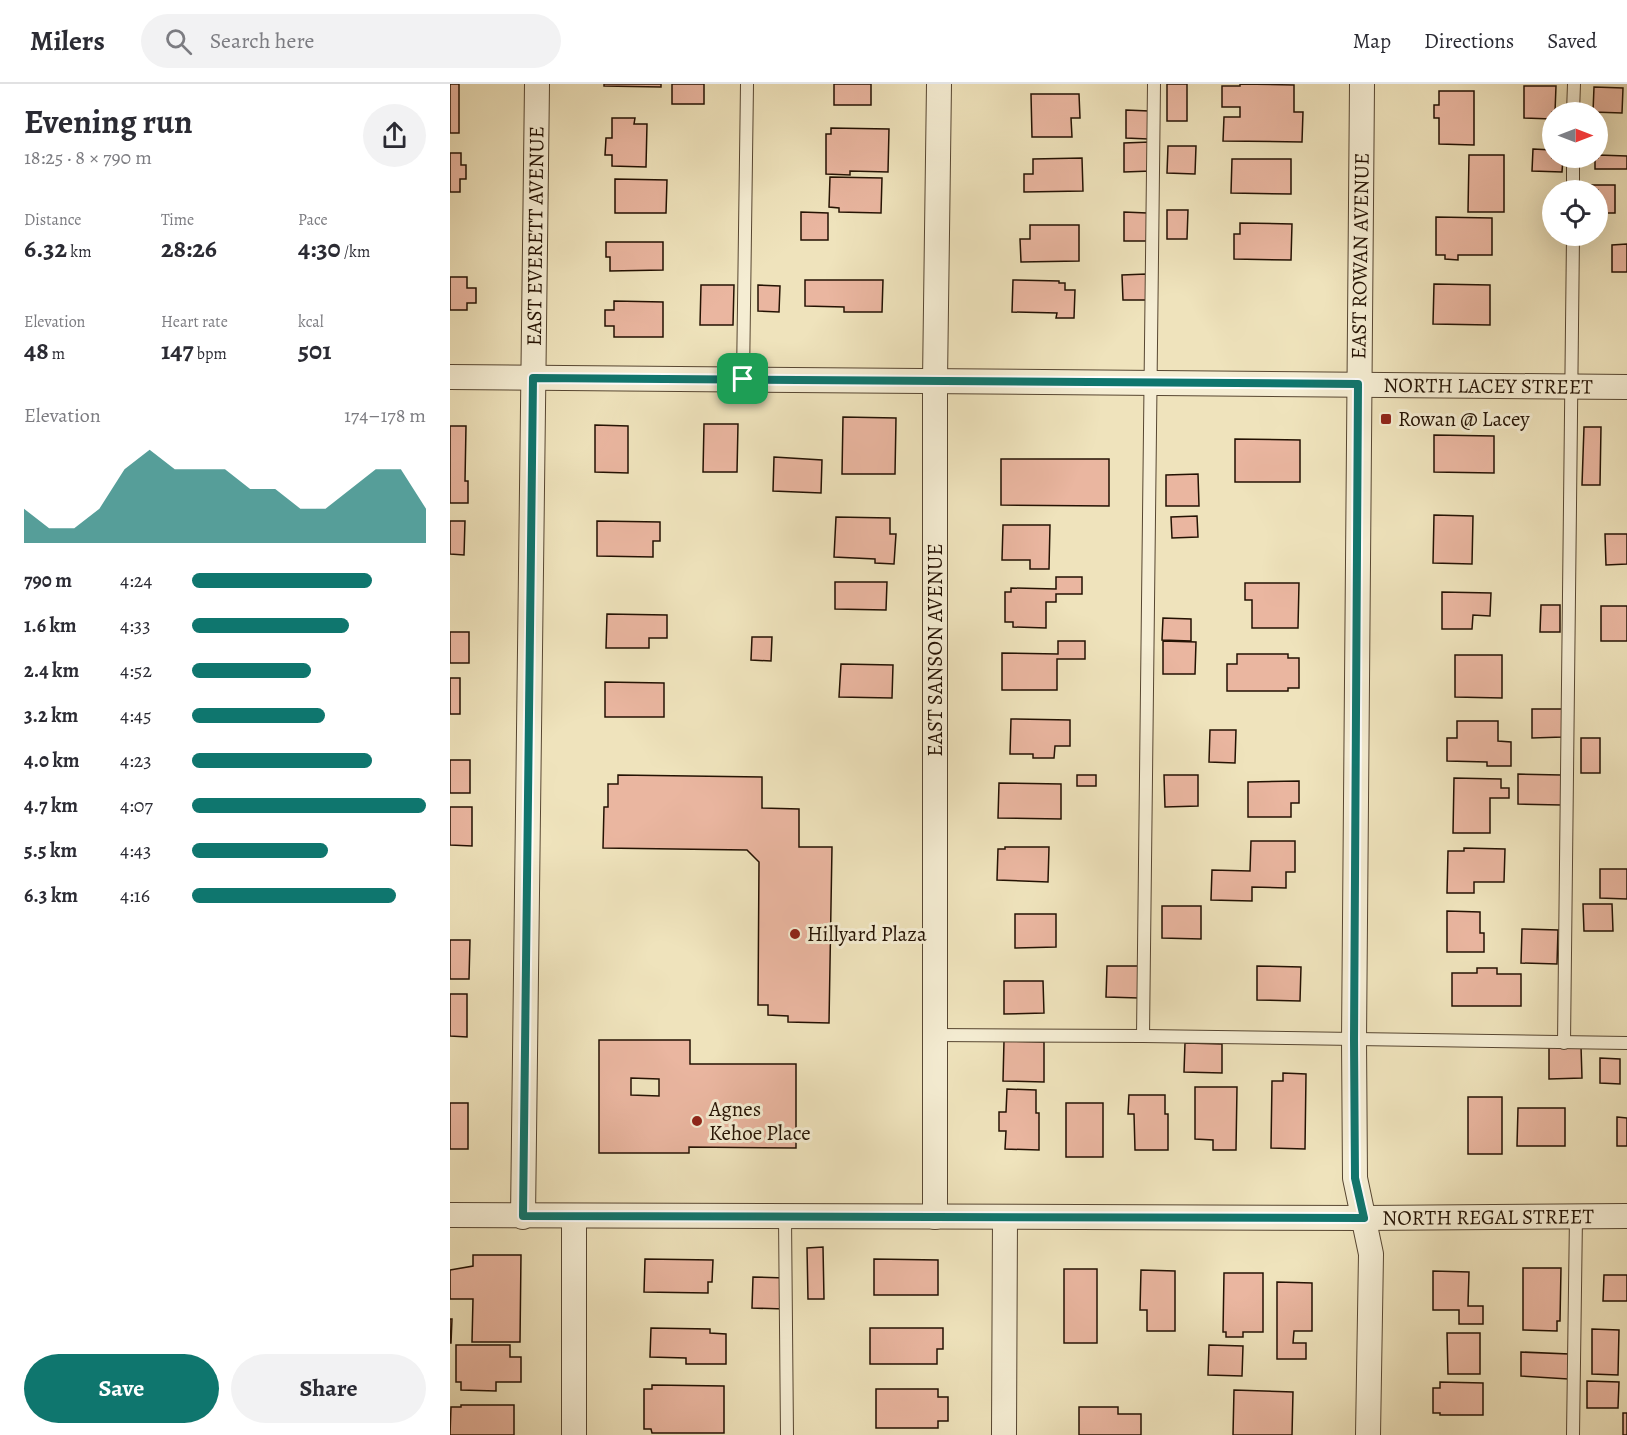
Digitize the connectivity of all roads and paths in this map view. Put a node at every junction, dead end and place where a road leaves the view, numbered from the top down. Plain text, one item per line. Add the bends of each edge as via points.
1 (537, 84) edge
2 (747, 84) edge
3 (939, 84) edge
4 (1154, 84) edge
5 (1362, 84) edge
6 (1574, 84) edge
7 (1574, 102) edge
8 (1572, 246) edge
9 (450, 377) edge
10 (533, 378) junction
11 (743, 379) junction
12 (935, 381) junction
13 (1152, 382) junction
14 (1358, 384) junction
15 (1571, 386) junction
16 (1627, 387) edge
17 (935, 1035) junction
18 (1143, 1036) junction
19 (1354, 1040) junction
20 (1564, 1043) junction
21 (1627, 1043) edge
22 (450, 1215) edge
23 (523, 1216) junction
24 (1576, 1216) junction
25 (1627, 1216) edge
26 (574, 1217) junction
27 (785, 1217) junction
28 (935, 1217) junction
29 (1005, 1217) junction
30 (1364, 1218) junction
31 (574, 1435) edge
32 (787, 1435) edge
33 (1004, 1435) edge
34 (1368, 1435) edge
35 (1573, 1435) edge

1 - 10 street, EAST EVERETT AVENUE
2 - 11 lane
3 - 12 street, EAST SANSON AVENUE
4 - 13 lane
5 - 14 street, EAST ROWAN AVENUE
6 - 7 lane
8 - 15 lane
9 - 10 street, NORTH LACEY STREET
10 - 11 street, NORTH LACEY STREET
10 - 23 street, EAST EVERETT AVENUE
11 - 12 street, NORTH LACEY STREET
12 - 13 street, NORTH LACEY STREET
12 - 17 street, EAST SANSON AVENUE
13 - 14 street, NORTH LACEY STREET
13 - 18 lane
14 - 15 street, NORTH LACEY STREET
14 - 19 street, EAST ROWAN AVENUE
15 - 16 street, NORTH LACEY STREET
15 - 20 lane
17 - 18 lane
17 - 28 street, EAST SANSON AVENUE
18 - 19 lane
19 - 20 lane
19 - 30 street, EAST ROWAN AVENUE via 1355,1178
20 - 21 lane
22 - 23 street, NORTH REGAL STREET
23 - 26 street, NORTH REGAL STREET
24 - 25 street, NORTH REGAL STREET
24 - 30 street, NORTH REGAL STREET
24 - 35 lane
26 - 27 street, NORTH REGAL STREET
26 - 31 street
27 - 28 street, NORTH REGAL STREET
27 - 32 lane
28 - 29 street, NORTH REGAL STREET
29 - 30 street, NORTH REGAL STREET
29 - 33 street
30 - 34 street, EAST ROWAN AVENUE via 1371,1254

